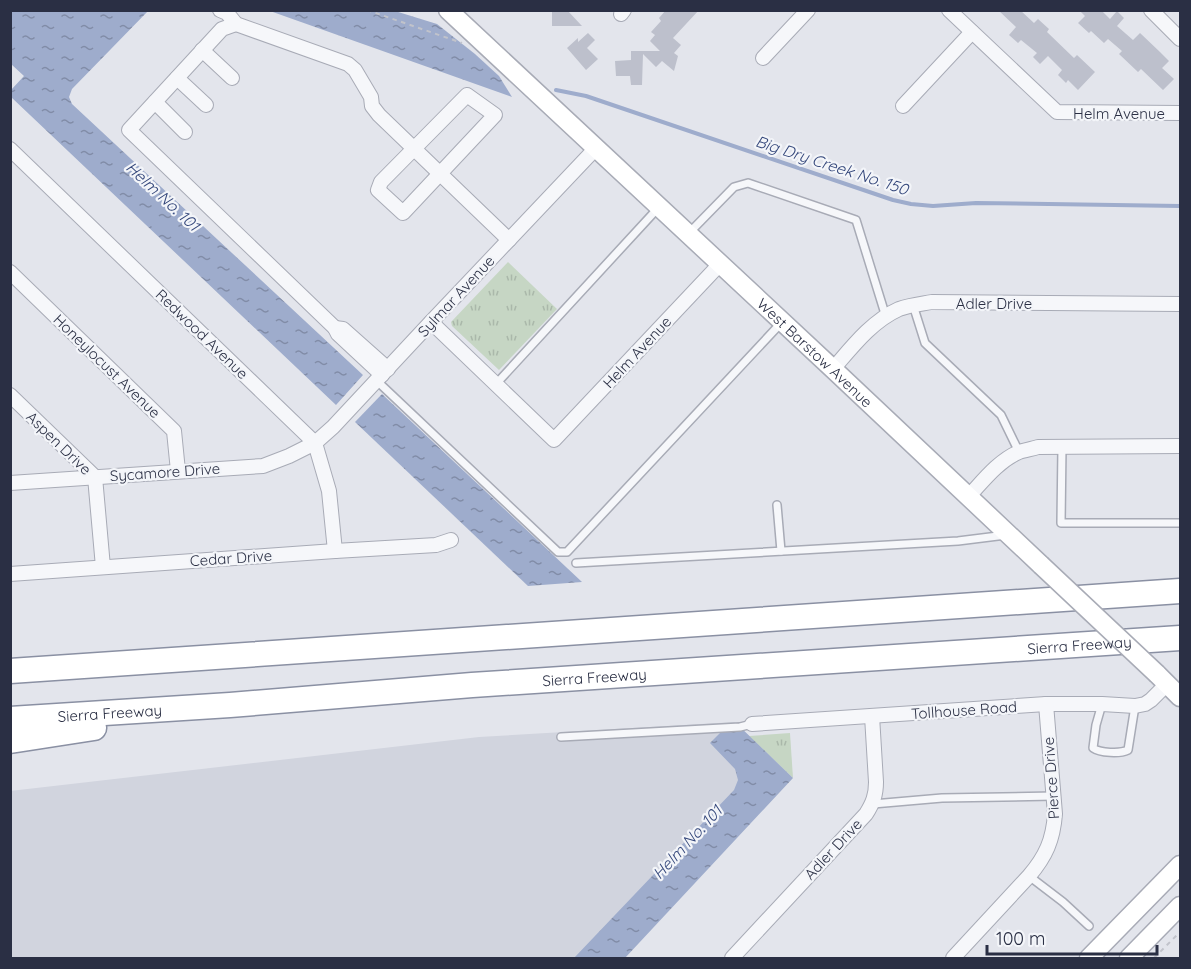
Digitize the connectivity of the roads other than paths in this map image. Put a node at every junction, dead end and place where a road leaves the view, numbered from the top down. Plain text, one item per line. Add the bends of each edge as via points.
1 (220, 10) edge
2 (448, 10) edge
3 (808, 10) edge
4 (948, 10) edge
5 (1151, 10) edge
6 (236, 24) junction
7 (972, 32) junction
8 (1180, 39) edge
9 (202, 50) junction
10 (763, 58) dead end
11 (177, 78) junction
12 (232, 78) dead end
13 (154, 102) junction
14 (206, 105) dead end
15 (903, 106) dead end
16 (1180, 113) edge
17 (185, 132) dead end
18 (417, 146) junction
19 (596, 148) junction
20 (13, 157) edge
21 (442, 170) junction
22 (659, 206) junction
23 (688, 234) junction
24 (512, 237) junction
25 (720, 264) junction
26 (10, 272) edge
27 (1180, 304) edge
28 (913, 305) junction
29 (886, 317) junction
30 (431, 322) junction
31 (782, 322) junction
32 (833, 369) junction
33 (382, 375) junction
34 (496, 384) junction
35 (10, 395) edge
36 (315, 443) junction
37 (1062, 446) junction
38 (1180, 446) edge
39 (1019, 452) junction
40 (178, 471) junction
41 (95, 477) junction
42 (10, 483) edge
43 (968, 496) junction
44 (777, 505) dead end
45 (1180, 523) edge
46 (1009, 534) junction
47 (451, 540) dead end
48 (335, 551) junction
49 (781, 551) junction
50 (576, 563) dead end
51 (104, 567) junction
52 (10, 574) edge
53 (1180, 591) edge
54 (1180, 638) edge
55 (10, 672) edge
56 (1162, 679) junction
57 (1180, 697) edge
58 (1046, 704) junction
59 (1102, 704) junction
60 (230, 705) junction
61 (1135, 706) junction
62 (872, 716) junction
63 (10, 719) edge
64 (752, 724) joint
65 (561, 737) dead end
66 (10, 741) edge
67 (1054, 796) junction
68 (873, 804) junction
69 (1180, 865) edge
70 (1029, 876) junction
71 (1180, 906) edge
72 (1089, 926) dead end
73 (732, 958) edge
74 (952, 958) edge
75 (1089, 958) edge
76 (1129, 958) edge

1 - 6 street
2 - 19 main road, West Barstow Avenue
3 - 10 street
4 - 7 street
5 - 8 street
6 - 9 street via 222,29
6 - 18 street via 348,64 379,115
7 - 15 street
7 - 16 street, Helm Avenue via 1056,112
9 - 11 street
9 - 12 street
11 - 13 street
11 - 14 street
13 - 17 street
13 - 33 street via 129,130
18 - 21 street
18 - 21 street via 381,182 378,190 403,213
18 - 21 street via 467,95 495,115
19 - 22 main road, West Barstow Avenue
19 - 24 street, Sylmar Avenue
20 - 36 street, Redwood Avenue
21 - 24 street
22 - 23 main road, West Barstow Avenue
22 - 34 lane
23 - 25 main road, West Barstow Avenue
23 - 29 lane via 734,186 747,183 855,220
24 - 30 street, Sylmar Avenue
25 - 31 main road, West Barstow Avenue
25 - 34 street, Helm Avenue via 554,440
26 - 40 street, Honeylocust Avenue via 174,431
27 - 28 street, Adler Drive
28 - 29 street, Adler Drive
28 - 39 lane via 925,343 1001,415
29 - 32 street, Adler Drive
30 - 33 street, Sylmar Avenue
30 - 34 street
31 - 32 main road, West Barstow Avenue
31 - 33 lane via 567,552 558,552
32 - 43 main road, West Barstow Avenue
33 - 36 street, Sylmar Avenue
35 - 41 street, Aspen Drive
36 - 40 street, Sycamore Drive via 263,466
36 - 48 street, Redwood Avenue via 329,490
37 - 38 street
37 - 39 street
37 - 45 lane via 1061,523
39 - 43 street via 991,472
40 - 41 street, Sycamore Drive
41 - 42 street, Sycamore Drive
41 - 51 street, Aspen Drive
43 - 46 main road, West Barstow Avenue
44 - 49 lane
46 - 49 lane via 958,541
46 - 56 main road, West Barstow Avenue, bridge
47 - 48 street, Cedar Drive via 436,545
48 - 51 street, Cedar Drive
49 - 50 lane
51 - 52 street, Cedar Drive
53 - 55 highway
54 - 60 highway, Sierra Freeway
56 - 57 main road, West Barstow Avenue
56 - 61 street via 1151,700
58 - 59 street, Tollhouse Road
58 - 62 street, Tollhouse Road
58 - 67 street, Pierce Drive
59 - 61 street, Tollhouse Road
59 - 61 lane via 1093,747 1098,751 1128,750
60 - 63 highway, Sierra Freeway
60 - 66 highway
62 - 64 street, Tollhouse Road
62 - 68 street, Adler Drive via 876,782
64 - 65 lane
67 - 68 lane
67 - 70 street, Pierce Drive via 1054,831
68 - 73 street, Adler Drive
69 - 75 main road
70 - 72 lane
70 - 74 street, Pierce Drive
71 - 76 main road

